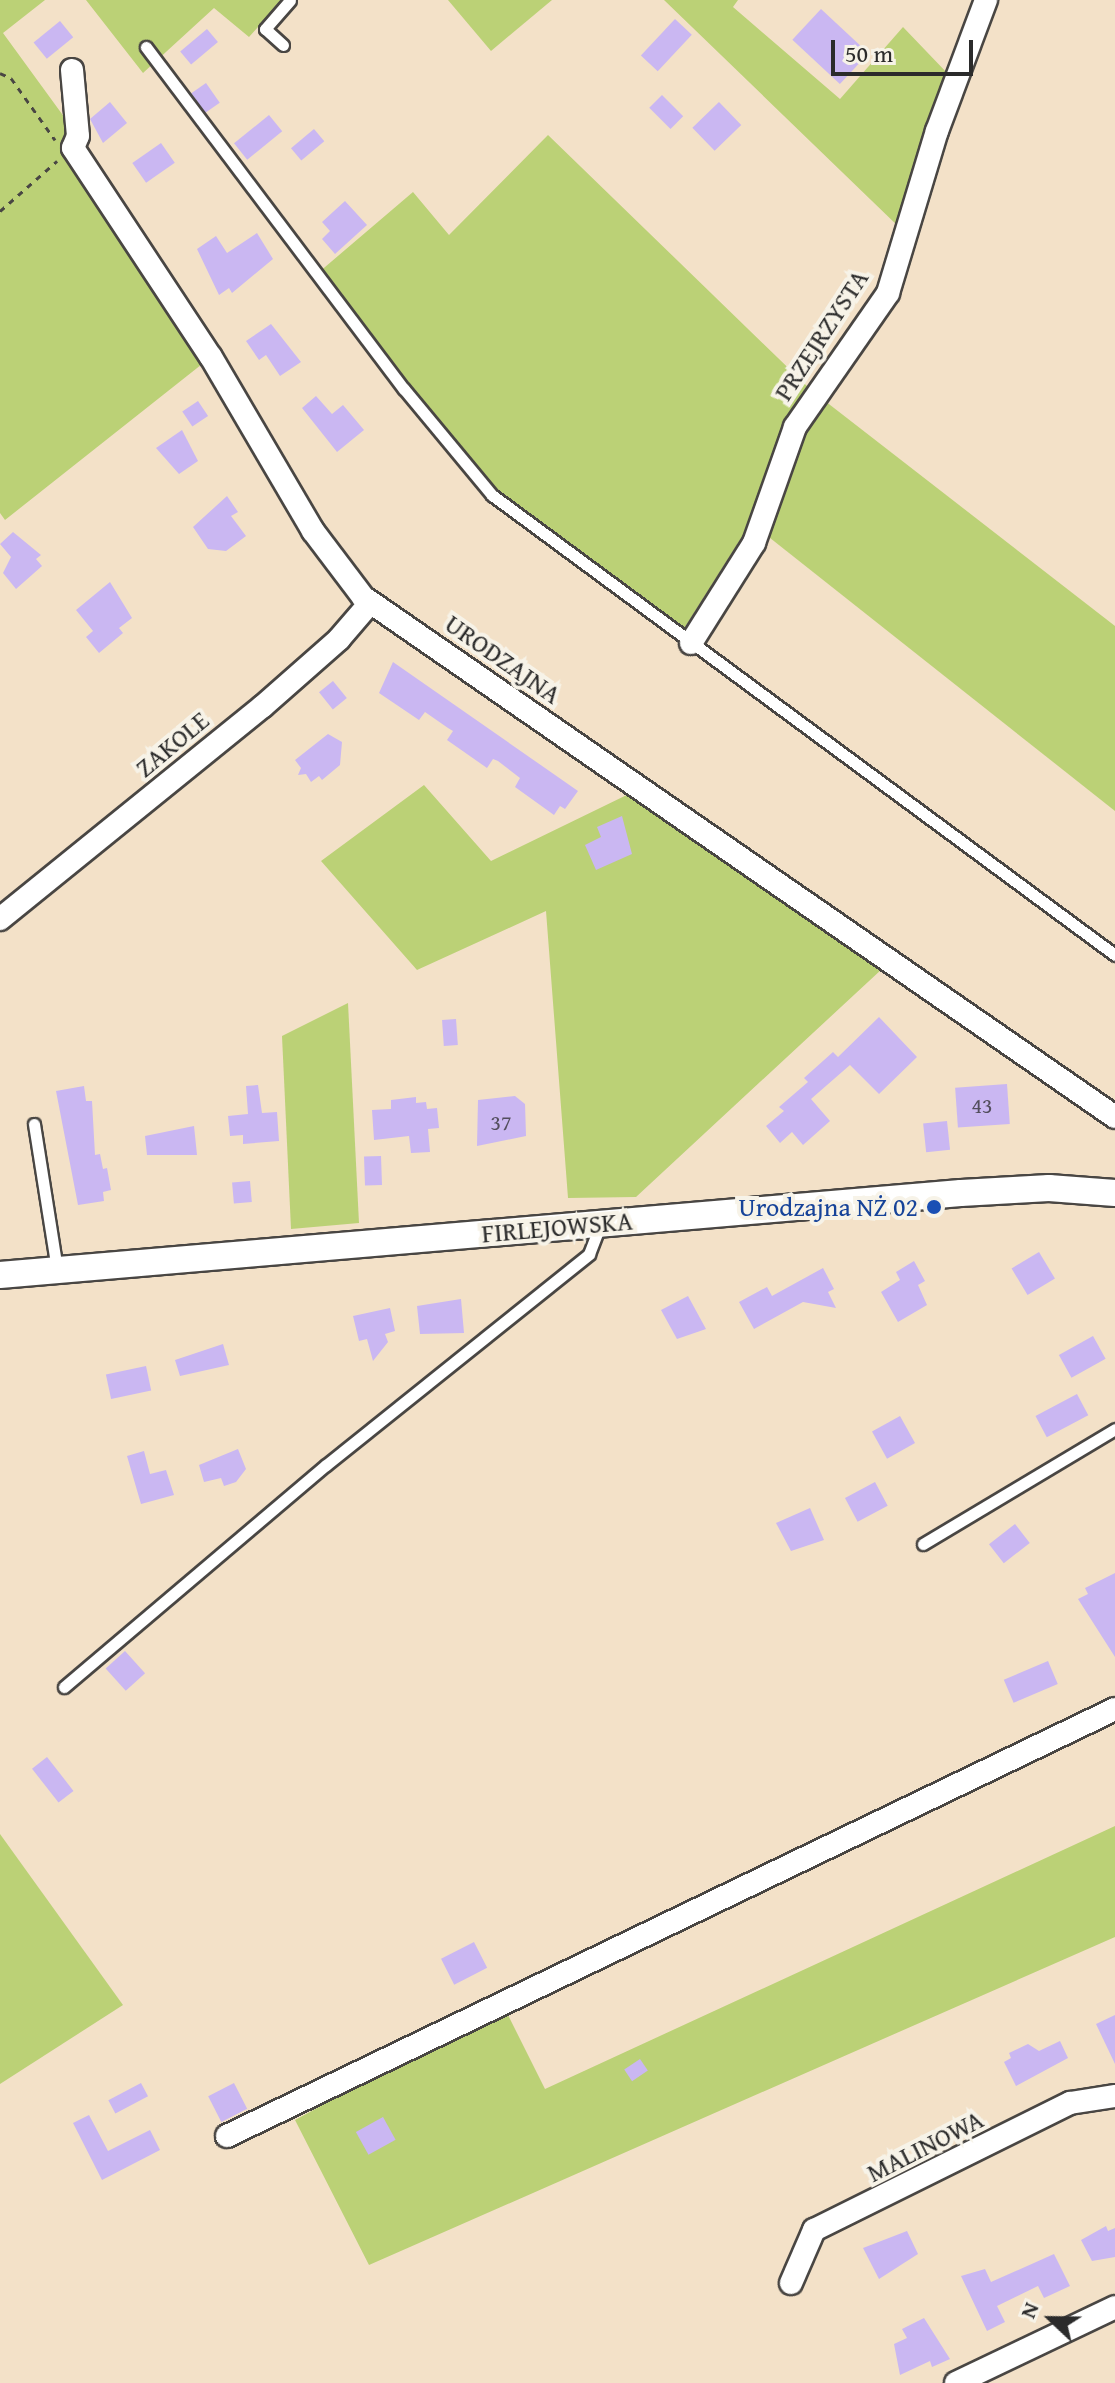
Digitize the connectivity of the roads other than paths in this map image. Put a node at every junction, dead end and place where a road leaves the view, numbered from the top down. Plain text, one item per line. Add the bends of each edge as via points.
1 (290, 0) edge
2 (986, 0) edge
3 (283, 45) dead end
4 (146, 47) dead end
5 (72, 70) dead end
6 (370, 603) junction
7 (691, 643) junction
8 (0, 919) edge
9 (1115, 955) edge
10 (1115, 1117) edge
11 (34, 1124) dead end
12 (1115, 1193) edge
13 (601, 1223) junction
14 (58, 1270) junction
15 (0, 1275) edge
16 (1115, 1429) edge
17 (923, 1544) dead end
18 (64, 1687) dead end
19 (1115, 1709) edge
20 (1115, 2096) edge
21 (227, 2136) dead end
22 (791, 2283) dead end
23 (1115, 2307) edge
24 (956, 2383) edge

1 - 3 lane via 265,29
2 - 7 street, PRZEJRZYSTA via 937,131 888,293 795,427 754,543
4 - 7 lane via 404,389 492,495
5 - 6 street, URODZAJNA via 78,136 69,151 211,357 313,531
6 - 8 street, ZAKOLE via 339,639 262,707
6 - 10 street, URODZAJNA
7 - 9 lane
11 - 14 lane
12 - 13 street, FIRLEJOWSKA via 1049,1188 961,1193
13 - 14 street, FIRLEJOWSKA
13 - 18 lane via 589,1254 326,1465
14 - 15 street, FIRLEJOWSKA
16 - 17 lane
19 - 21 street
20 - 22 street, MALINOWA via 1070,2103 814,2230
23 - 24 street

